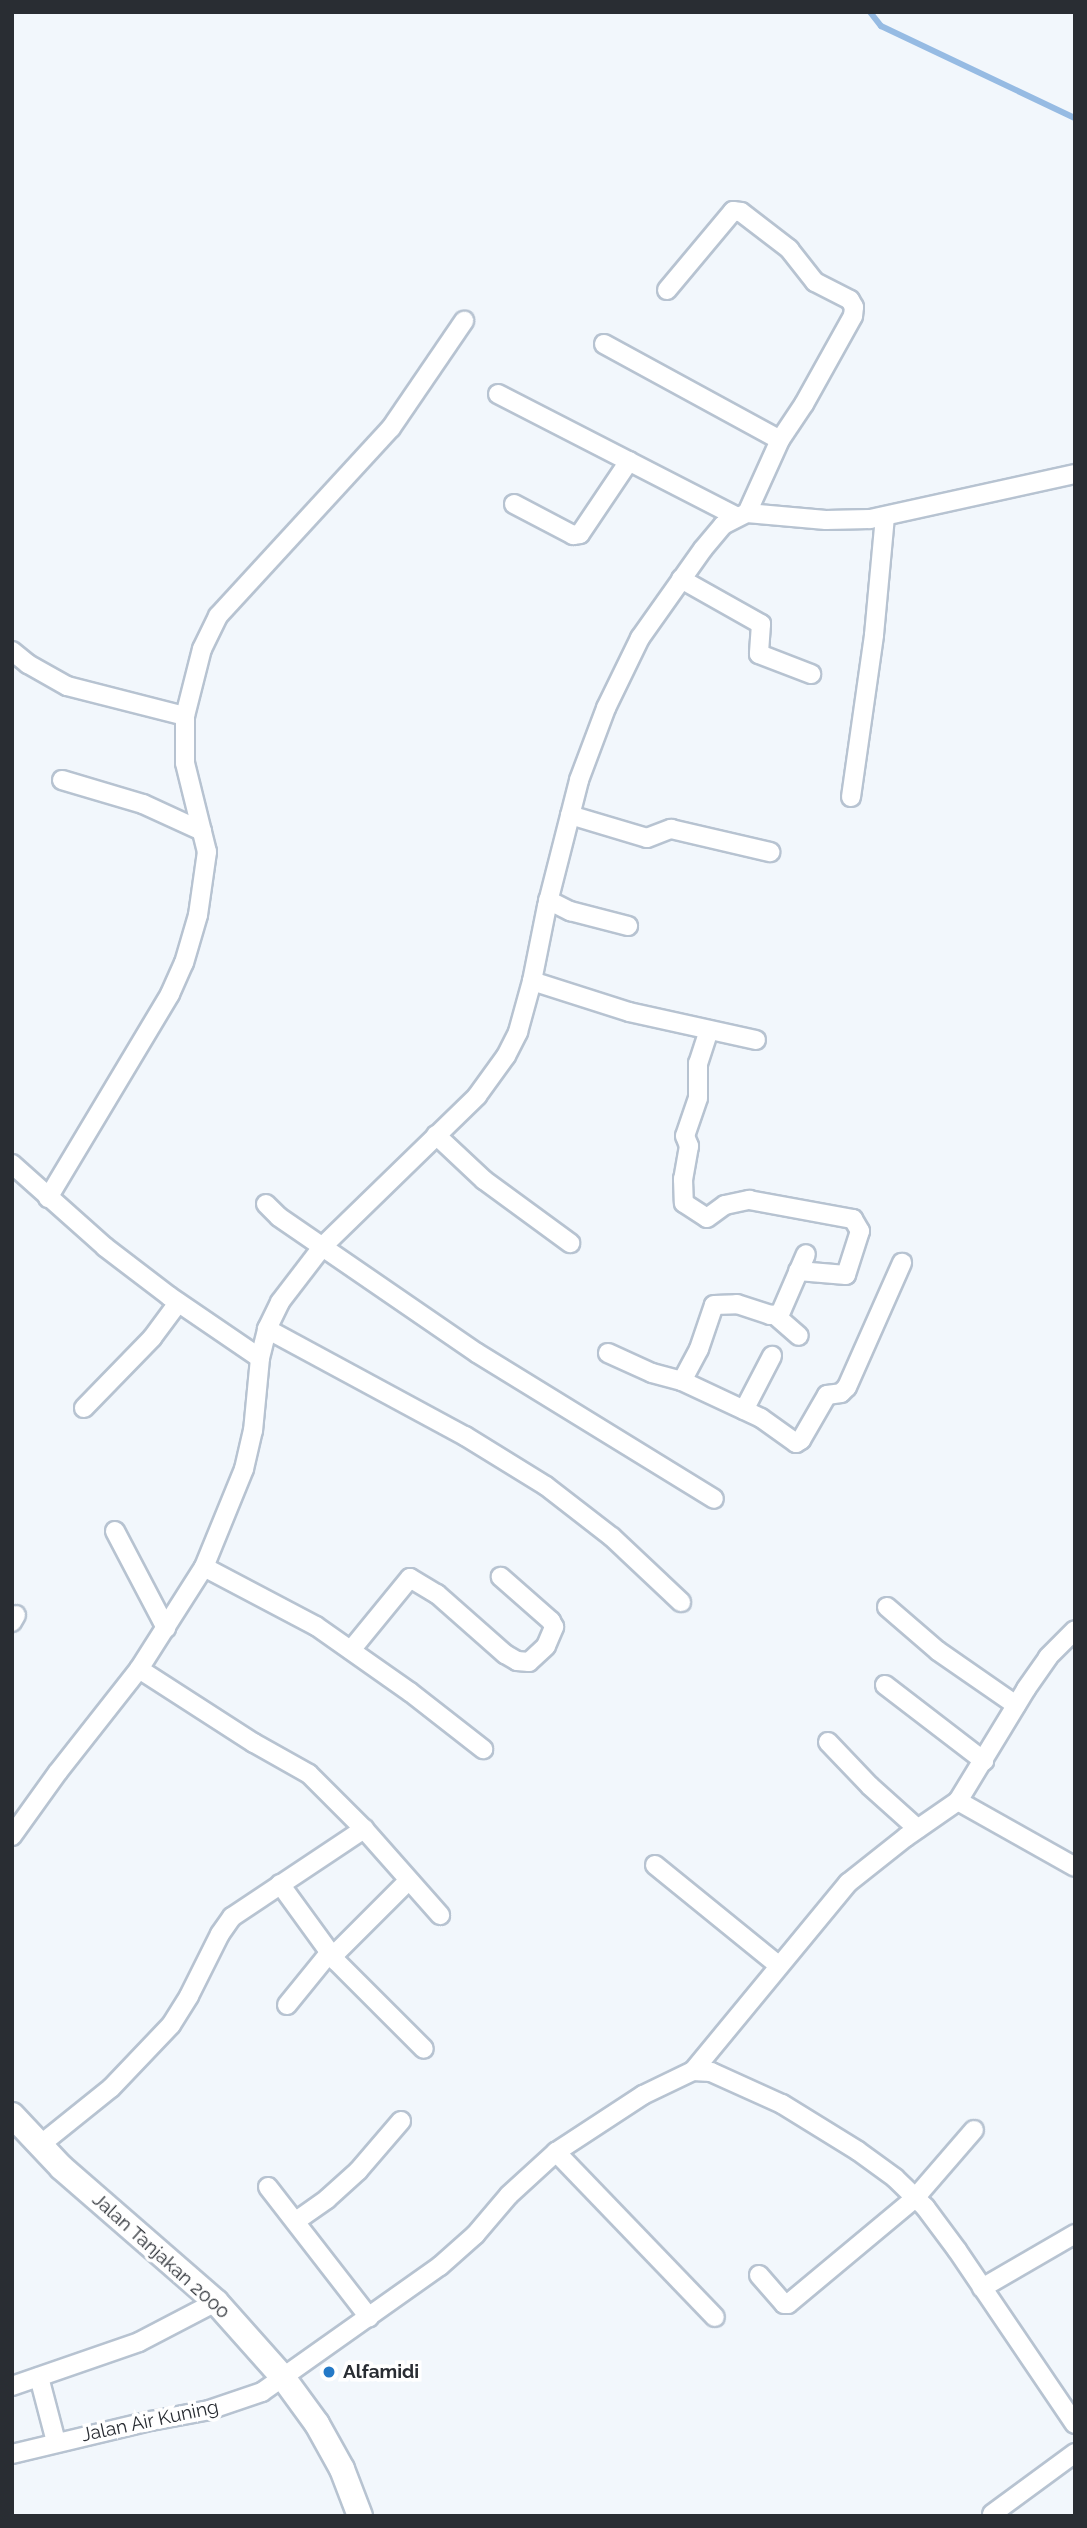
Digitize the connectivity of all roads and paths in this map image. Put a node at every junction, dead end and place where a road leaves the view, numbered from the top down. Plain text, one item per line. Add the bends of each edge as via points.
1 (667, 290) dead end
2 (464, 321) dead end
3 (604, 344) dead end
4 (498, 394) dead end
5 (780, 440) junction
6 (629, 461) junction
7 (1075, 474) edge
8 (514, 504) dead end
9 (741, 514) junction
10 (885, 517) junction
11 (681, 579) junction
12 (12, 651) edge
13 (811, 674) dead end
14 (185, 716) junction
15 (62, 780) dead end
16 (851, 797) dead end
17 (570, 815) junction
18 (202, 831) junction
19 (770, 852) dead end
20 (548, 900) junction
21 (628, 926) dead end
22 (532, 981) junction
23 (709, 1030) junction
24 (756, 1040) dead end
25 (436, 1135) junction
26 (12, 1164) edge
27 (48, 1198) junction
28 (266, 1204) dead end
29 (570, 1243) dead end
30 (323, 1246) junction
31 (806, 1254) dead end
32 (902, 1263) dead end
33 (799, 1271) junction
34 (178, 1303) junction
35 (776, 1316) junction
36 (267, 1329) junction
37 (799, 1336) dead end
38 (608, 1353) dead end
39 (772, 1356) dead end
40 (260, 1358) junction
41 (682, 1381) junction
42 (84, 1408) dead end
43 (744, 1410) junction
44 (714, 1499) dead end
45 (115, 1531) dead end
46 (204, 1567) junction
47 (501, 1577) dead end
48 (681, 1602) dead end
49 (887, 1607) dead end
50 (166, 1628) junction
51 (1075, 1629) edge
52 (351, 1650) junction
53 (139, 1669) junction
54 (885, 1685) dead end
55 (1016, 1705) junction
56 (828, 1742) dead end
57 (483, 1749) dead end
58 (984, 1760) junction
59 (958, 1801) junction
60 (363, 1829) junction
61 (918, 1829) junction
62 (12, 1836) edge
63 (655, 1865) dead end
64 (1075, 1867) edge
65 (409, 1880) junction
66 (280, 1884) junction
67 (440, 1915) dead end
68 (331, 1954) junction
69 (778, 1965) junction
70 (287, 2005) dead end
71 (424, 2049) dead end
72 (693, 2071) junction
73 (12, 2115) edge
74 (401, 2121) dead end
75 (974, 2130) dead end
76 (40, 2146) junction
77 (556, 2152) junction
78 (268, 2187) dead end
79 (915, 2198) junction
80 (296, 2221) junction
81 (1075, 2234) edge
82 (759, 2274) dead end
83 (982, 2288) junction
84 (216, 2302) junction
85 (369, 2317) junction
86 (715, 2317) dead end
87 (282, 2376) junction
88 (39, 2377) junction
89 (12, 2386) edge
90 (1075, 2424) edge
91 (56, 2442) junction
92 (1075, 2453) edge
93 (12, 2454) edge
94 (992, 2514) edge
95 (360, 2516) edge

1 - 5 street via 733,211 741,212 789,248 815,282 850,300 853,316
2 - 14 street via 391,428 218,616 202,649
3 - 5 street
4 - 6 street
5 - 9 street
6 - 8 street via 580,534 573,535
6 - 9 street
7 - 10 street
9 - 10 street via 826,520
9 - 11 street via 723,525
10 - 16 street
11 - 13 street via 761,624 759,654
11 - 17 street via 640,638 622,674 591,747
12 - 14 street via 67,686
14 - 18 street via 186,763
15 - 18 street via 143,804
17 - 19 street via 647,838 671,829
17 - 20 street
18 - 27 street via 207,852 205,880 184,962 170,994
20 - 21 street via 570,911
20 - 22 street
22 - 23 street via 629,1012
22 - 25 street via 506,1056 477,1096
23 - 24 street
23 - 33 street via 698,1063 698,1098 685,1136 690,1146 683,1179 684,1203 707,1219 725,1205 749,1200 853,1219 860,1231 846,1275
25 - 29 street via 484,1180
25 - 30 street
26 - 27 street
27 - 34 street
28 - 30 street
30 - 36 street via 280,1302
30 - 44 street via 477,1353
31 - 33 street
32 - 43 street via 847,1387 827,1395 801,1440 791,1442
33 - 35 street
34 - 40 street
34 - 42 street via 152,1338
35 - 37 street
35 - 41 street via 737,1304 714,1305
36 - 40 street
36 - 48 street via 455,1430 545,1486 612,1537
38 - 41 street
39 - 43 street
40 - 46 street via 244,1469
41 - 43 street
45 - 50 street
46 - 50 street
46 - 52 street via 316,1626
47 - 52 street via 554,1627 546,1646 529,1662 505,1654 437,1594 410,1578
49 - 55 street via 938,1651
50 - 53 street
51 - 55 street via 1048,1657
52 - 57 street
53 - 60 street via 309,1774
53 - 62 street
54 - 58 street
55 - 58 street
56 - 61 street
58 - 59 street
59 - 61 street
59 - 64 street
60 - 65 street
60 - 66 street
61 - 69 street via 848,1883
63 - 69 street
65 - 67 street
65 - 68 street
66 - 68 street
66 - 76 street via 232,1917 177,2015 143,2056
68 - 70 street
68 - 71 street
69 - 72 street
72 - 77 street, Jalan Air Kuning via 643,2095
72 - 79 street via 711,2073 782,2104 858,2151
73 - 76 street, Jalan Tanjakan 2000
74 - 80 street via 358,2171
75 - 79 street
76 - 84 street, Jalan Tanjakan 2000
77 - 85 street, Jalan Air Kuning via 460,2248
77 - 86 street
78 - 80 street
79 - 82 street via 788,2304
79 - 83 street
80 - 85 street
81 - 83 street
83 - 90 street
84 - 87 street, Jalan Tanjakan 2000
84 - 88 street via 139,2342
85 - 87 street, Jalan Air Kuning
87 - 91 street, Jalan Air Kuning via 262,2392 209,2410
87 - 95 street, Jalan Tanjakan 2000 via 317,2424 342,2469
88 - 89 street
88 - 91 street
91 - 93 street, Jalan Air Kuning
92 - 94 street

